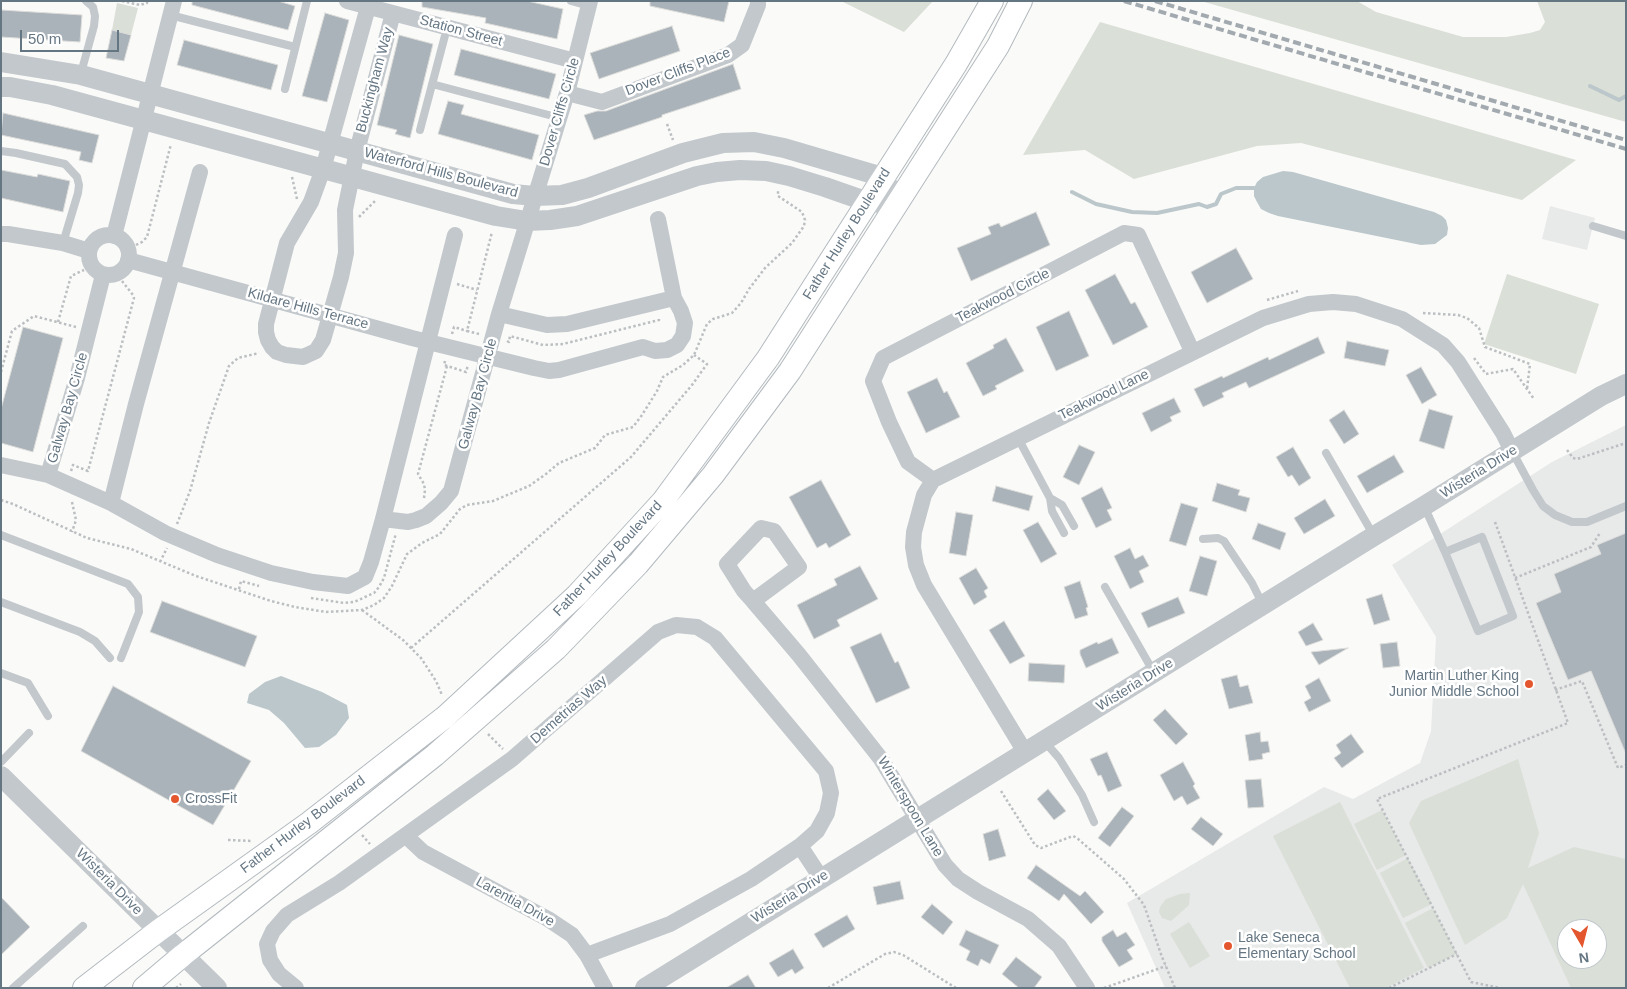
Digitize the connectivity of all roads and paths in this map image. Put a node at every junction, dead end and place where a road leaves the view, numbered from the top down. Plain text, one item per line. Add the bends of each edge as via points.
1 (86, 1) edge
2 (122, 1) edge
3 (147, 1) edge
4 (307, 1) edge
5 (347, 1) edge
6 (571, 1) edge
7 (758, 1) edge
8 (992, 1) edge
9 (1021, 2) edge
10 (590, 4) edge
11 (368, 7) junction
12 (172, 8) edge
13 (393, 13) junction
14 (448, 28) junction
15 (295, 46) junction
16 (575, 61) junction
17 (1, 62) edge
18 (81, 75) junction
19 (432, 84) junction
20 (1, 88) edge
21 (285, 89) dead end
22 (567, 93) junction
23 (150, 95) junction
24 (560, 118) junction
25 (144, 121) junction
26 (667, 124) dead end
27 (420, 130) dead end
28 (674, 142) dead end
29 (171, 143) dead end
30 (330, 144) junction
31 (1, 151) edge
32 (357, 151) junction
33 (323, 170) junction
34 (200, 172) dead end
35 (352, 177) junction
36 (883, 177) junction
37 (535, 196) junction
38 (868, 202) junction
39 (898, 203) junction
40 (658, 219) dead end
41 (527, 221) junction
42 (1593, 226) dead end
43 (492, 230) dead end
44 (1, 234) edge
45 (455, 235) dead end
46 (114, 236) junction
47 (1626, 236) edge
48 (63, 243) junction
49 (136, 244) dead end
50 (89, 251) junction
51 (128, 260) junction
52 (84, 270) dead end
53 (173, 273) junction
54 (103, 275) junction
55 (122, 281) dead end
56 (444, 281) junction
57 (477, 290) junction
58 (674, 298) junction
59 (273, 299) junction
60 (1423, 313) dead end
61 (500, 314) junction
62 (330, 315) junction
63 (58, 322) junction
64 (71, 326) dead end
65 (467, 331) junction
66 (486, 336) dead end
67 (451, 338) dead end
68 (428, 341) junction
69 (1192, 351) junction
70 (260, 353) dead end
71 (446, 355) dead end
72 (694, 355) dead end
73 (487, 356) junction
74 (469, 361) dead end
75 (447, 366) junction
76 (1, 372) edge
77 (1486, 374) dead end
78 (1626, 384) edge
79 (1527, 389) junction
80 (1534, 398) dead end
81 (1018, 438) junction
82 (1626, 443) edge
83 (1567, 450) dead end
84 (1512, 451) junction
85 (1326, 453) dead end
86 (1, 465) edge
87 (48, 475) junction
88 (69, 476) dead end
89 (933, 480) junction
90 (1050, 498) junction
91 (71, 500) dead end
92 (422, 501) dead end
93 (111, 503) junction
94 (1424, 506) junction
95 (1626, 506) edge
96 (384, 519) junction
97 (178, 520) dead end
98 (1495, 522) dead end
99 (1074, 526) dead end
100 (72, 532) dead end
101 (1064, 533) dead end
102 (1600, 533) dead end
103 (1, 535) edge
104 (1374, 536) junction
105 (1203, 538) dead end
106 (170, 542) dead end
107 (1445, 552) junction
108 (160, 562) dead end
109 (1515, 578) junction
110 (1105, 588) dead end
111 (753, 601) junction
112 (1, 602) edge
113 (1263, 605) junction
114 (362, 610) dead end
115 (411, 648) junction
116 (110, 658) dead end
117 (122, 658) dead end
118 (1, 673) edge
119 (1154, 673) junction
120 (1555, 690) junction
121 (442, 694) dead end
122 (48, 716) dead end
123 (29, 733) dead end
124 (488, 734) dead end
125 (1044, 741) junction
126 (1024, 752) junction
127 (512, 759) junction
128 (1, 762) edge
129 (1626, 764) edge
130 (1, 776) edge
131 (1001, 792) dead end
132 (918, 818) junction
133 (1094, 822) dead end
134 (406, 836) junction
135 (228, 840) dead end
136 (259, 840) dead end
137 (800, 846) junction
138 (821, 878) junction
139 (83, 926) dead end
140 (158, 931) junction
141 (1457, 954) junction
142 (183, 955) junction
143 (587, 955) junction
144 (1166, 966) junction
145 (181, 984) dead end
146 (18, 986) edge
147 (84, 988) edge
148 (144, 988) edge
149 (176, 988) edge
150 (217, 988) edge
151 (296, 988) edge
152 (605, 988) edge
153 (645, 988) edge
154 (828, 988) edge
155 (956, 988) edge
156 (1086, 988) edge
157 (1104, 988) edge
158 (1176, 988) edge
159 (1389, 988) edge
160 (1500, 988) edge

1 - 18 lane via 93,7 95,16
2 - 3 path via 140,5
4 - 15 lane
5 - 11 street, Station Street
6 - 10 lane
7 - 22 street, Dover Cliffs Place via 742,45 728,55 602,102
8 - 36 main road, Father Hurley Boulevard via 956,64
9 - 39 main road, Father Hurley Boulevard via 993,54
10 - 16 street, Dover Cliffs Circle
11 - 13 street, Station Street
11 - 30 street, Buckingham Way
12 - 15 lane
12 - 23 street
13 - 14 street, Station Street
13 - 32 street, Buckingham Way
14 - 16 street, Station Street
14 - 19 lane
15 - 21 lane
16 - 22 street, Dover Cliffs Circle
17 - 18 street, Waterford Hills Boulevard
18 - 23 street, Waterford Hills Boulevard
19 - 24 lane
19 - 27 lane
20 - 25 street, Waterford Hills Boulevard via 52,95
22 - 24 street, Dover Cliffs Circle
23 - 25 street
23 - 30 street, Waterford Hills Boulevard
24 - 37 street, Dover Cliffs Circle
25 - 33 street, Waterford Hills Boulevard
25 - 46 street
26 - 28 path
29 - 49 path via 148,237
30 - 32 street, Waterford Hills Boulevard
30 - 33 street, Buckingham Way
31 - 48 lane via 66,164 77,177 78,193
32 - 35 street, Buckingham Way
32 - 37 street, Waterford Hills Boulevard via 513,194
33 - 35 street, Waterford Hills Boulevard
33 - 59 street, Buckingham Way via 311,202 286,243
34 - 53 street
35 - 41 street, Waterford Hills Boulevard via 496,216
35 - 62 street, Buckingham Way via 345,210 346,253
36 - 37 street, Waterford Hills Boulevard via 784,148 754,142 723,143 683,153 588,188 562,195
36 - 38 main road, Father Hurley Boulevard
36 - 39 street
37 - 41 street, Dover Cliffs Circle
38 - 39 street, Waterford Hills Boulevard
38 - 41 street, Waterford Hills Boulevard via 789,176 740,170 697,176 576,216
38 - 140 main road, Father Hurley Boulevard via 768,358 663,501 577,595 445,717 309,823
39 - 142 main road, Father Hurley Boulevard via 790,371 713,475 638,564 556,649 435,755
40 - 58 street, Kildare Hills Terrace
41 - 61 street, Galway Bay Circle
42 - 47 lane
43 - 57 path
44 - 48 street
45 - 56 street, Galway Bay Circle
46 - 50 street via 96,239
46 - 51 street via 128,248
48 - 50 street
50 - 54 street via 93,268
51 - 53 street, Kildare Hills Terrace
51 - 54 street via 122,271
52 - 63 path via 71,276
53 - 59 street, Kildare Hills Terrace
53 - 93 street
54 - 87 street, Galway Bay Circle
55 - 88 path via 134,298 88,471 73,465
56 - 57 path
56 - 68 street, Galway Bay Circle
57 - 65 path
58 - 61 street via 567,324 547,325
58 - 73 street, Kildare Hills Terrace via 685,323 683,336 668,350 655,351 643,347 549,371
59 - 62 street, Kildare Hills Terrace
59 - 62 street, Buckingham Way via 266,332 272,347 286,355 303,357 316,351 323,340
60 - 79 path via 1467,318 1479,328 1485,347 1529,362
61 - 73 street, Galway Bay Circle
62 - 68 street, Kildare Hills Terrace
63 - 64 path
63 - 76 path via 34,316 12,331
65 - 66 path
65 - 67 path via 454,327
68 - 73 street, Kildare Hills Terrace
68 - 96 street, Galway Bay Circle
69 - 81 street, Teakwood Lane
69 - 84 street, Teakwood Lane via 1263,318 1309,304 1356,304 1402,318 1443,345 1458,362
69 - 89 street, Teakwood Circle via 1138,235 1124,233 883,358 873,381 889,422 908,462
70 - 97 path via 238,358 229,366
71 - 75 path via 444,365
72 - 115 path via 708,364 631,457
73 - 96 street, Galway Bay Circle via 448,497 426,516 416,520
74 - 75 path via 466,372
75 - 92 path via 418,474 425,490
77 - 79 path via 1513,369
78 - 84 street, Wisteria Drive
79 - 80 path
81 - 89 street, Teakwood Lane
81 - 90 lane
82 - 83 path via 1577,459
84 - 94 street, Wisteria Drive
84 - 95 lane via 1543,506 1555,515 1572,522 1587,522
85 - 104 lane
86 - 87 street
87 - 93 street, Galway Bay Circle
89 - 126 street via 924,495 914,532 916,565 924,585
90 - 99 lane via 1062,505
90 - 101 lane via 1052,511
91 - 100 path via 76,515
93 - 96 street, Galway Bay Circle via 165,533 217,555 271,573 348,586 365,577
94 - 104 street, Wisteria Drive
94 - 107 lane
98 - 109 path
102 - 109 path via 1590,547
103 - 117 lane via 128,584 138,596 139,612
104 - 113 street, Wisteria Drive
105 - 113 lane via 1224,541
106 - 108 path
107 - 107 lane via 1478,631 1513,616 1482,537
109 - 120 path
110 - 119 lane
111 - 111 street, Winterspoon Lane via 727,564 761,528 774,531 799,567
111 - 132 street, Winterspoon Lane via 882,759
112 - 116 lane via 80,632 96,641
113 - 119 street, Wisteria Drive
114 - 115 path
115 - 121 path via 421,658
118 - 122 lane via 28,683
119 - 125 street, Wisteria Drive
120 - 129 path via 1582,681 1618,768
120 - 141 path via 1568,723 1377,799
123 - 128 lane
124 - 127 path
125 - 126 street, Wisteria Drive
125 - 133 lane via 1082,795
126 - 132 street, Wisteria Drive
127 - 134 street, Demetrias Way
127 - 137 street, Demetrias Way via 658,632 676,625 698,627 715,638 826,771 831,792 827,813 817,830
130 - 140 street, Wisteria Drive
131 - 144 path via 1035,845 1041,848 1073,836 1124,879 1144,905
132 - 138 street, Wisteria Drive
132 - 156 street, Winterspoon Lane via 945,865 958,879 1028,919 1059,946
134 - 143 street, Larentia Drive via 423,852 548,919 572,935
134 - 151 street, Demetrias Way via 287,915 273,931 267,944 270,960 279,974
135 - 136 path
137 - 138 street
137 - 143 street, Demetrias Way via 751,879 670,924
138 - 153 street, Wisteria Drive
139 - 146 lane
140 - 142 street, Wisteria Drive
140 - 147 main road, Father Hurley Boulevard
141 - 159 path
141 - 160 path via 1471,982
142 - 148 main road, Father Hurley Boulevard
142 - 150 street, Wisteria Drive
143 - 152 street, Larentia Drive
144 - 157 path
144 - 158 path
145 - 149 path
154 - 155 path via 885,954 894,952

